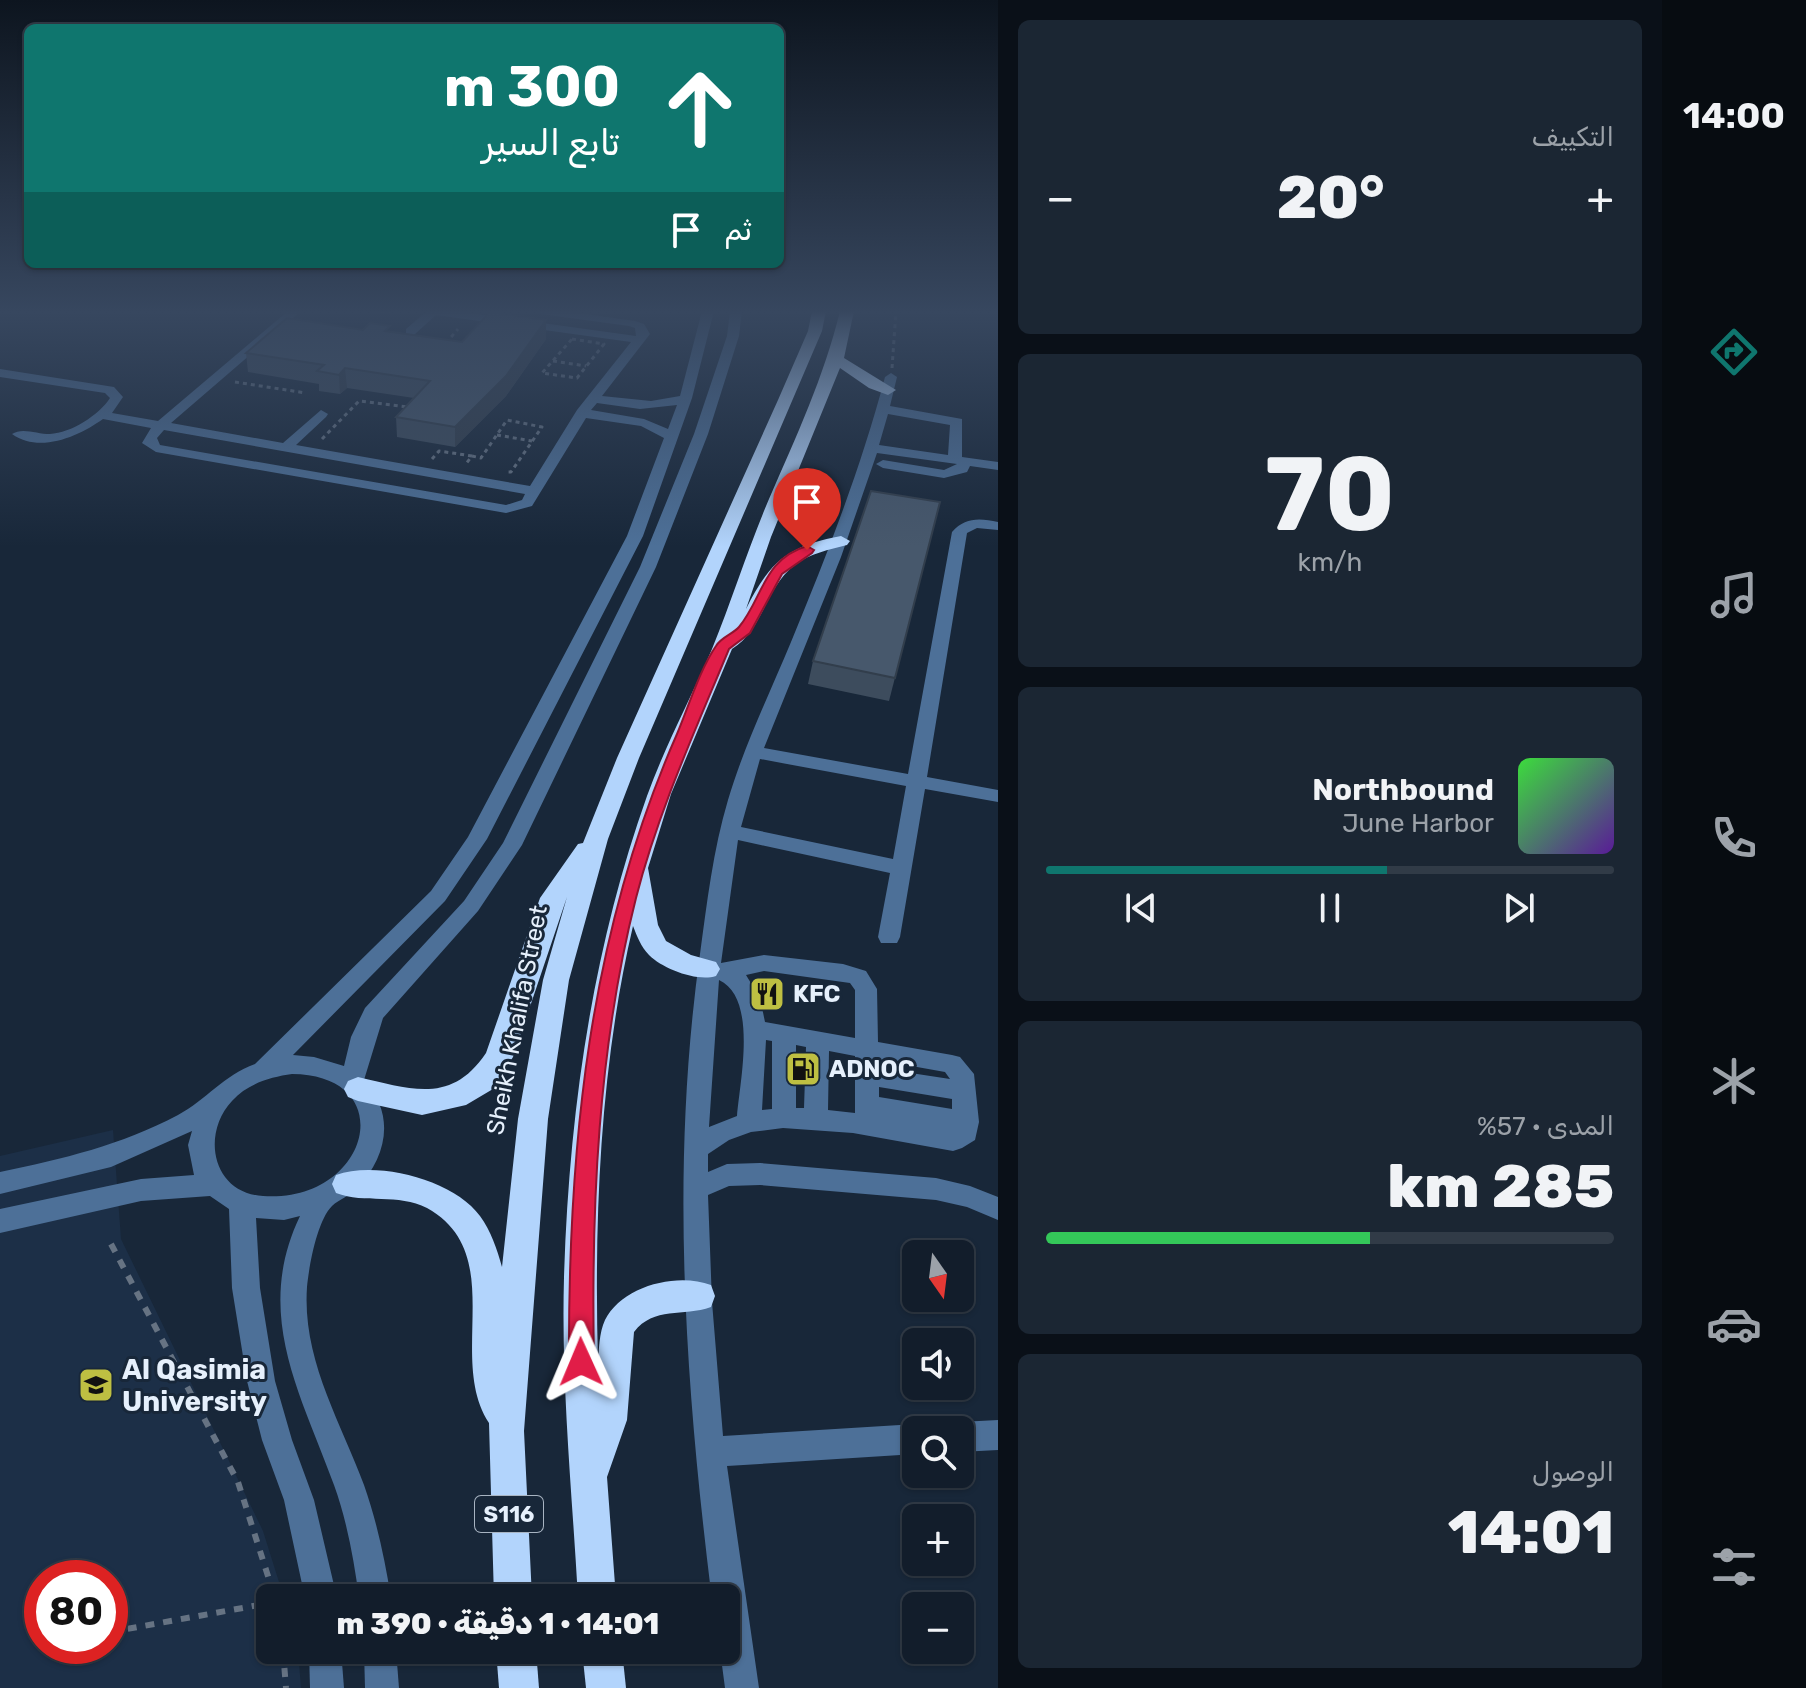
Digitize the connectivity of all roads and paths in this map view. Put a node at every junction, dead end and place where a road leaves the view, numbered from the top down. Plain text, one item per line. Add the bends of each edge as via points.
1 (108, 390) edge
2 (202, 390) edge
3 (283, 390) edge
4 (600, 390) edge
5 (688, 390) edge
6 (715, 390) edge
7 (790, 390) edge
8 (823, 390) edge
9 (884, 390) edge
10 (888, 392) junction
11 (306, 393) dead end
12 (593, 398) junction
13 (686, 398) junction
14 (411, 408) edge
15 (582, 413) junction
16 (321, 414) dead end
17 (101, 415) junction
18 (161, 425) junction
19 (19, 434) dead end
20 (497, 435) junction
21 (673, 437) junction
22 (532, 441) junction
23 (285, 448) junction
24 (311, 452) junction
25 (472, 456) dead end
26 (877, 456) junction
27 (960, 460) junction
28 (998, 466) edge
29 (495, 470) dead end
30 (456, 478) junction
31 (534, 491) junction
32 (439, 498) junction
33 (998, 526) edge
34 (635, 536) junction
35 (841, 541) junction
36 (648, 567) junction
37 (723, 646) junction
38 (754, 752) junction
39 (917, 781) junction
40 (998, 796) edge
41 (730, 831) junction
42 (596, 839) junction
43 (637, 864) junction
44 (901, 868) junction
45 (889, 937) dead end
46 (712, 970) junction
47 (754, 1029) junction
48 (784, 1034) junction
49 (818, 1040) junction
50 (867, 1049) junction
51 (264, 1070) junction
52 (867, 1076) junction
53 (354, 1086) junction
54 (964, 1091) junction
55 (211, 1107) junction
56 (784, 1116) junction
57 (867, 1116) junction
58 (816, 1119) junction
59 (749, 1121) junction
60 (694, 1151) junction
61 (0, 1183) edge
62 (213, 1185) junction
63 (695, 1189) junction
64 (334, 1192) junction
65 (242, 1204) junction
66 (998, 1209) edge
67 (0, 1221) edge
68 (111, 1244) dead end
69 (699, 1296) junction
70 (506, 1431) junction
71 (998, 1435) edge
72 (974, 1436) edge
73 (902, 1440) edge
74 (710, 1452) junction
75 (591, 1471) junction
76 (271, 1584) edge
77 (318, 1584) edge
78 (372, 1584) edge
79 (512, 1584) edge
80 (596, 1584) edge
81 (256, 1606) edge
82 (128, 1629) edge
83 (284, 1664) edge
84 (326, 1664) edge
85 (381, 1664) edge
86 (517, 1664) edge
87 (603, 1664) edge
88 (286, 1688) edge
89 (327, 1688) edge
90 (382, 1688) edge
91 (519, 1688) edge
92 (606, 1688) edge
93 (742, 1688) edge

1 - 17 street via 116,400
2 - 18 street
3 - 11 path
4 - 12 street
5 - 13 street
6 - 36 street
7 - 42 highway, Sheikh Khalifa Street / S116
8 - 37 highway
9 - 10 highway
10 - 26 street
10 - 27 street via 957,422
12 - 13 street via 641,407
12 - 15 street
13 - 21 street
14 - 24 path via 359,401
15 - 21 street via 634,420
15 - 31 street
16 - 23 street
17 - 18 street
17 - 19 street via 64,438
18 - 23 street
18 - 32 street via 148,440 156,448
20 - 22 path
20 - 22 path via 507,420 542,427
20 - 25 path via 481,458
21 - 34 street
22 - 29 path via 511,472
23 - 24 street
24 - 30 street
26 - 27 street
26 - 27 street via 950,474 962,469
26 - 35 street
27 - 28 street
30 - 31 street
30 - 32 street
31 - 32 street via 523,506 506,509
33 - 39 street via 974,523 960,532
34 - 36 street via 634,566
34 - 51 street via 477,839 450,879
35 - 37 highway via 784,563 745,630
35 - 38 street
36 - 53 street via 500,865 471,906 373,1014
37 - 43 highway via 659,794
38 - 39 street
38 - 41 street
39 - 40 street
39 - 44 street
41 - 44 street
41 - 46 street
42 - 53 highway via 553,898 499,1057 483,1081 456,1097 422,1103
42 - 70 highway, Sheikh Khalifa Street / S116 via 562,954 544,1046 523,1200
43 - 46 highway via 647,930 655,948 673,961
43 - 75 highway via 602,1015 584,1197 581,1362
44 - 45 street
46 - 47 street via 732,976 744,987
46 - 50 street via 764,963 851,974 866,989
46 - 60 street via 700,1038
47 - 48 street
47 - 59 street
48 - 49 street
48 - 56 street
49 - 50 street
49 - 58 street
50 - 52 street
50 - 54 street via 952,1064 962,1074
51 - 53 street via 311,1066
51 - 55 street via 235,1085
52 - 54 street
52 - 57 street
53 - 64 street via 369,1106 372,1146 362,1166
54 - 57 street via 967,1122
55 - 61 street via 115,1156
55 - 62 street via 198,1147
56 - 58 street
56 - 59 street
57 - 58 street
59 - 60 street via 719,1132
60 - 63 street
62 - 65 street
62 - 67 street via 141,1190
63 - 66 street via 727,1175 760,1174 936,1189
63 - 69 street
64 - 65 street via 294,1209
64 - 70 highway via 380,1182 412,1187 440,1199 463,1218 480,1243 488,1272 489,1362
64 - 78 street via 305,1229 292,1294 296,1328 322,1421 351,1489
65 - 77 street via 246,1288 261,1381 299,1500
68 - 76 path via 238,1482
69 - 74 street
69 - 75 highway via 646,1301 624,1316 618,1328 610,1420
70 - 79 highway, Sheikh Khalifa Street / S116
71 - 72 street
73 - 74 street
74 - 93 street
75 - 80 highway
81 - 82 path
83 - 88 path
84 - 89 street
85 - 90 street
86 - 91 highway
87 - 92 highway

